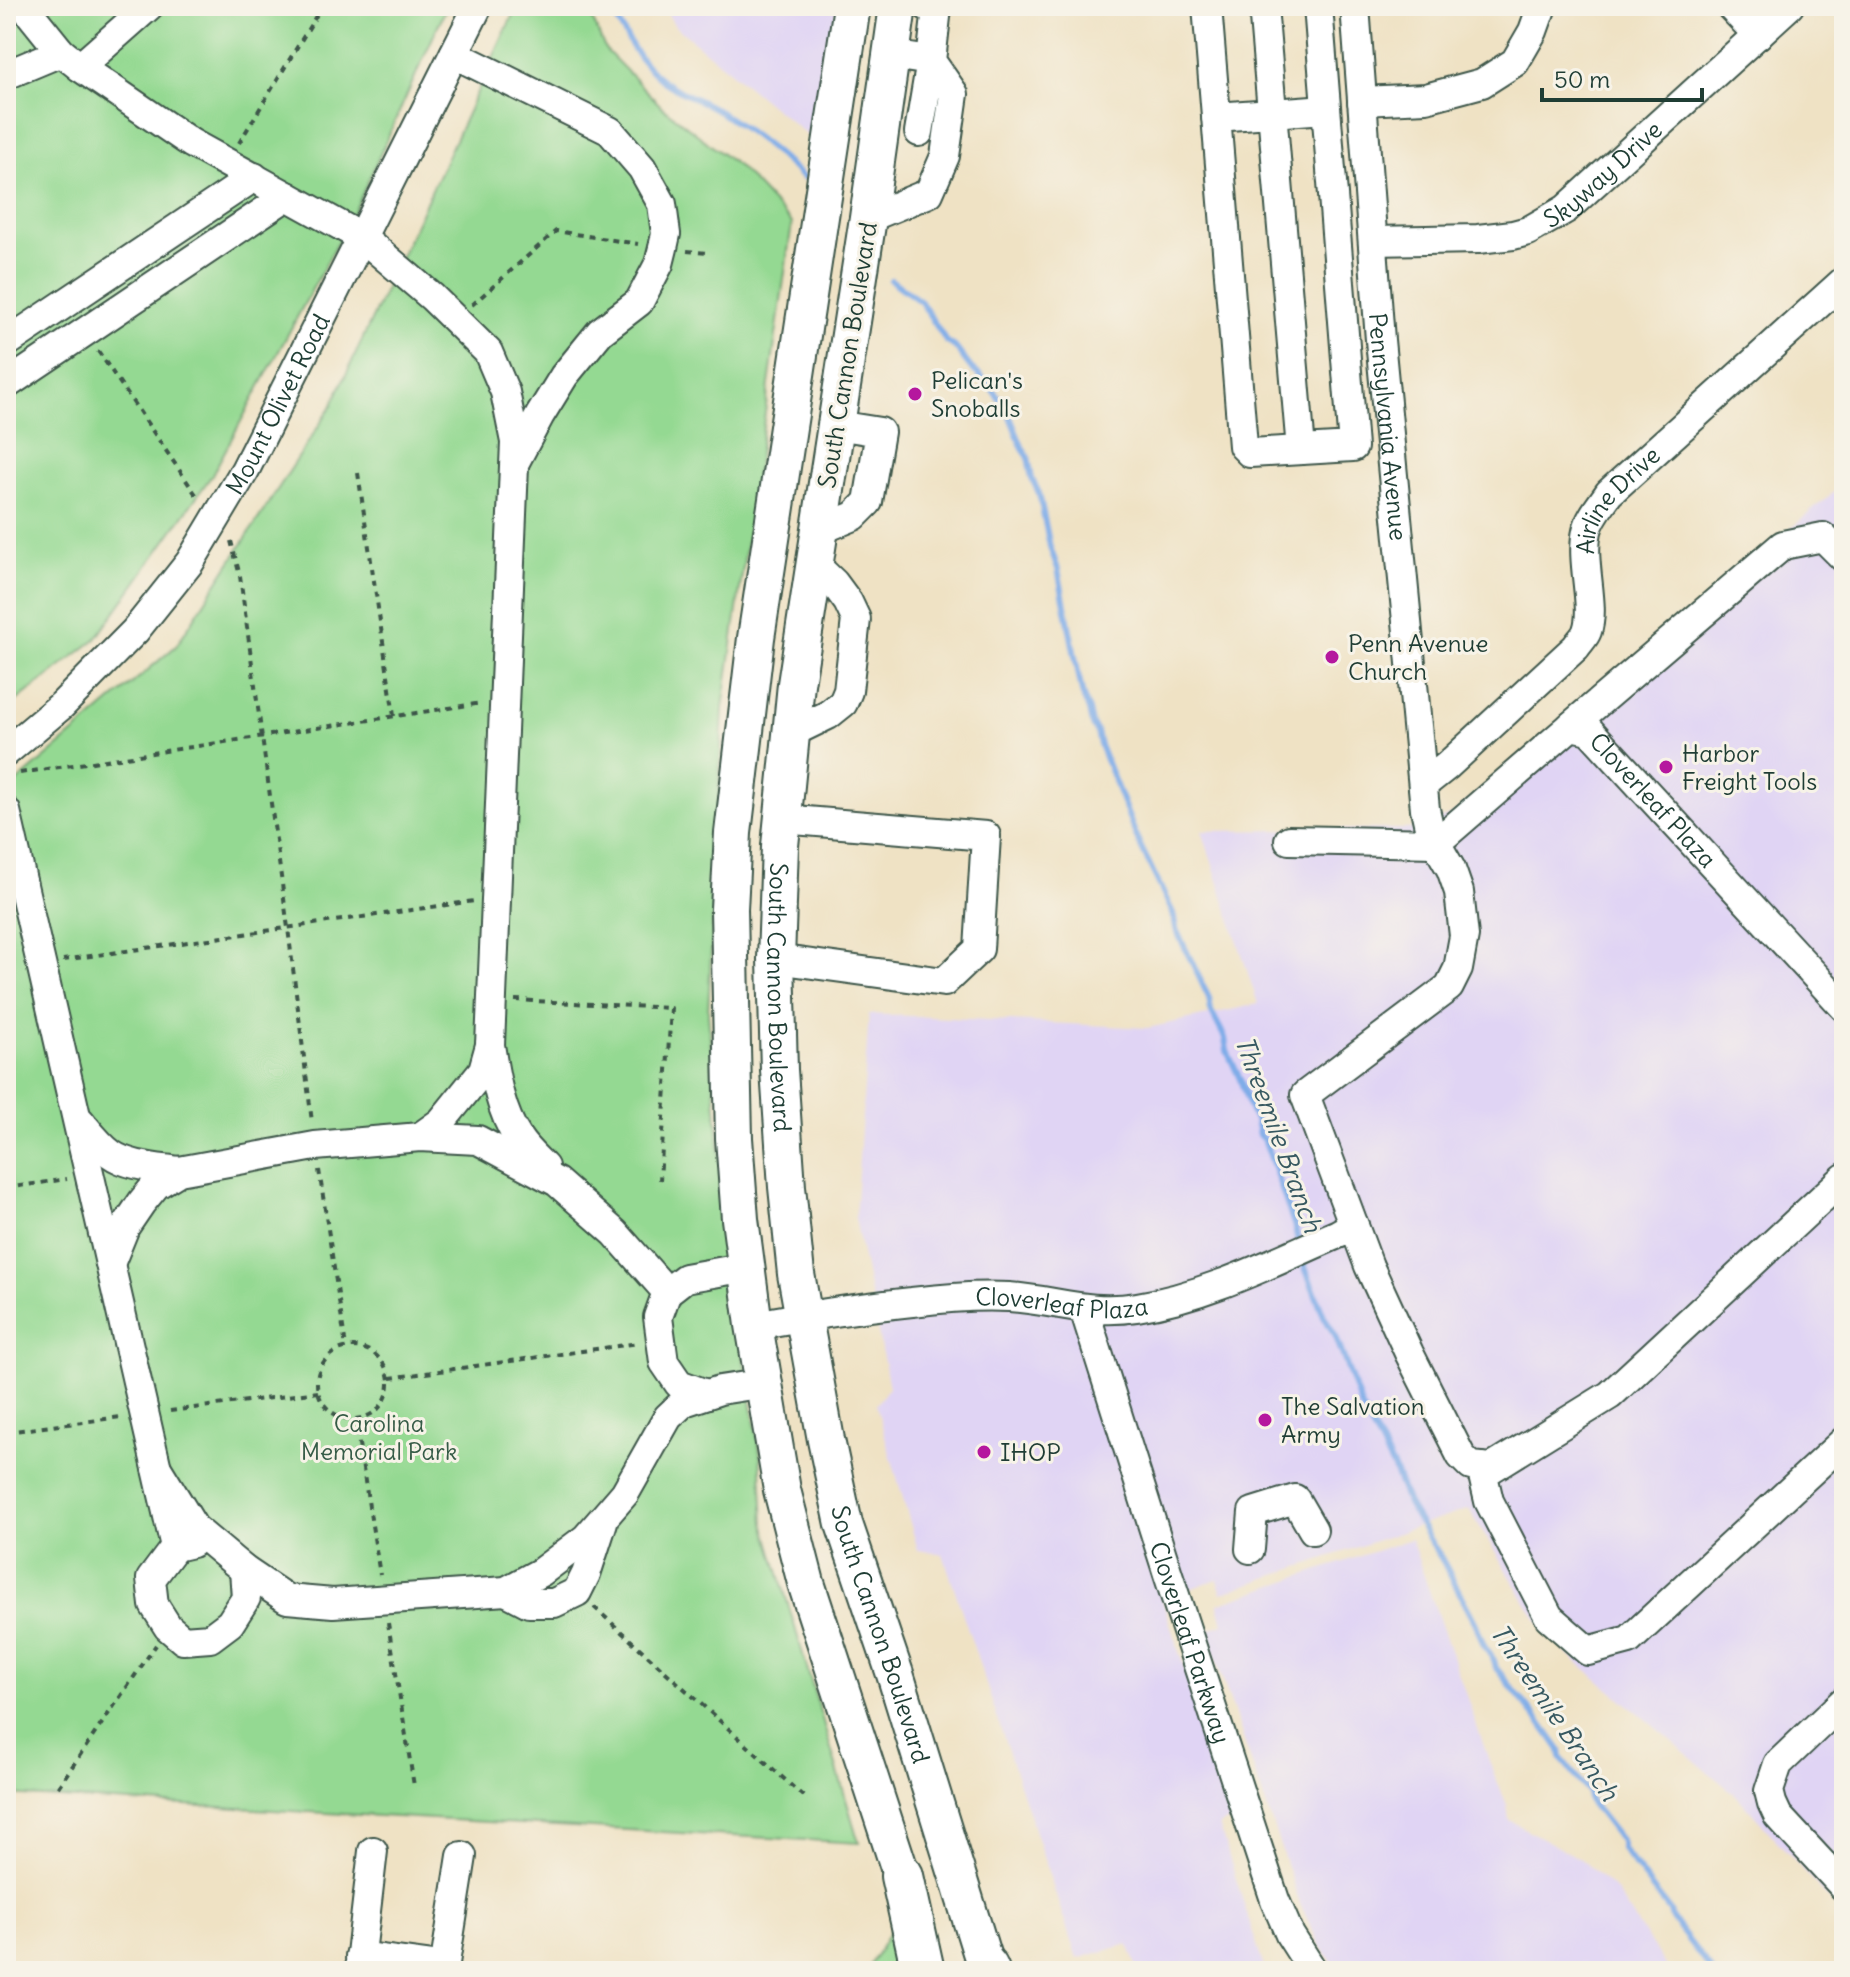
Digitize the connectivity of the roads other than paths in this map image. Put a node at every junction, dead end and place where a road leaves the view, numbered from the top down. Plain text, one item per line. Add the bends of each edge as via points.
1 (24, 6) edge
2 (149, 6) edge
3 (478, 6) edge
4 (852, 6) edge
5 (898, 6) edge
6 (927, 6) edge
7 (1207, 6) edge
8 (1263, 6) edge
9 (1318, 6) edge
10 (1355, 6) edge
11 (1542, 6) edge
12 (1730, 6) edge
13 (1789, 6) edge
14 (1758, 35) junction
15 (454, 54) junction
16 (891, 55) junction
17 (70, 59) junction
18 (931, 61) junction
19 (6, 75) edge
20 (1362, 101) junction
21 (1326, 109) junction
22 (1272, 113) junction
23 (1216, 117) junction
24 (881, 126) junction
25 (919, 132) junction
26 (948, 137) junction
27 (254, 177) junction
28 (287, 196) junction
29 (868, 218) junction
30 (363, 238) junction
31 (1373, 241) junction
32 (127, 262) junction
33 (1844, 281) edge
34 (146, 291) junction
35 (6, 345) edge
36 (15, 379) edge
37 (1301, 450) junction
38 (514, 463) junction
39 (817, 547) junction
40 (1844, 558) edge
41 (1571, 726) junction
42 (791, 733) junction
43 (6, 752) edge
44 (1423, 785) junction
45 (6, 811) edge
46 (782, 819) junction
47 (1289, 840) dead end
48 (1436, 843) junction
49 (776, 959) junction
50 (1844, 1007) edge
51 (490, 1045) junction
52 (77, 1117) junction
53 (420, 1137) junction
54 (179, 1171) junction
55 (1844, 1178) edge
56 (557, 1182) junction
57 (1346, 1230) junction
58 (110, 1264) junction
59 (747, 1267) junction
60 (667, 1292) junction
61 (1084, 1309) junction
62 (803, 1316) junction
63 (754, 1325) junction
64 (765, 1383) junction
65 (706, 1394) junction
66 (1844, 1441) edge
67 (1481, 1467) junction
68 (157, 1468) junction
69 (605, 1516) junction
70 (1313, 1530) dead end
71 (209, 1540) junction
72 (175, 1547) junction
73 (1250, 1549) dead end
74 (244, 1570) junction
75 (506, 1591) junction
76 (1844, 1701) edge
77 (373, 1851) dead end
78 (462, 1856) dead end
79 (902, 1876) junction
80 (1844, 1887) edge
81 (360, 1964) edge
82 (987, 1970) edge
83 (923, 1971) edge
84 (933, 1971) edge
85 (1313, 1971) edge

1 - 17 street
2 - 17 street
3 - 15 street, Mount Olivet Road
4 - 59 main road, South Cannon Boulevard via 756,638 733,833 729,909 734,1138
5 - 16 main road, South Cannon Boulevard
6 - 18 street via 937,8
7 - 23 street
8 - 22 street
9 - 21 street
10 - 20 street, Pennsylvania Avenue
11 - 20 street via 1515,62 1482,83 1426,98
12 - 14 street
13 - 14 street, Skyway Drive
14 - 31 street, Skyway Drive via 1566,209 1528,231 1478,239
15 - 30 street, Mount Olivet Road
15 - 38 street via 610,131 642,168 662,204 663,248 639,302 600,332 564,376
16 - 18 street
16 - 24 main road, South Cannon Boulevard
17 - 19 street
17 - 27 street via 191,143
18 - 25 street
18 - 26 street via 954,94
20 - 31 street, Pennsylvania Avenue
21 - 22 street
21 - 37 street via 1353,447
22 - 23 street
22 - 37 street
23 - 37 street via 1243,446 1250,453
24 - 25 street
24 - 29 main road, South Cannon Boulevard
25 - 26 street
26 - 29 street via 929,193
27 - 28 street
27 - 32 street
28 - 30 street
28 - 34 street
29 - 39 main road, South Cannon Boulevard
30 - 38 street via 488,352 505,392
30 - 43 street, Mount Olivet Road via 245,470 190,562 135,631 62,705
31 - 44 street, Pennsylvania Avenue
32 - 34 street
32 - 35 street
33 - 44 street, Airline Drive via 1609,493 1587,528 1586,632 1576,647
34 - 36 street
35 - 36 street
38 - 51 street
39 - 42 main road, South Cannon Boulevard
39 - 42 street via 856,619 848,691 828,715
40 - 41 street via 1823,537 1783,545
41 - 48 street, Cloverleaf Plaza
41 - 50 street, Cloverleaf Plaza via 1589,730
42 - 46 main road, South Cannon Boulevard
44 - 48 street, Pennsylvania Avenue
45 - 52 street
46 - 49 main road, South Cannon Boulevard
46 - 49 street via 986,836 979,949 944,982
47 - 48 street
48 - 57 street via 1459,892 1464,936 1449,987 1305,1095
49 - 62 main road, South Cannon Boulevard via 787,1187
51 - 53 street via 483,1070 441,1122
51 - 56 street via 511,1125
52 - 54 street via 113,1156
52 - 58 street
53 - 54 street via 315,1146
53 - 56 street via 478,1140
54 - 58 street via 156,1185 142,1202
55 - 67 street via 1610,1395 1492,1468
56 - 60 street via 615,1233
57 - 61 street, Cloverleaf Plaza via 1179,1297 1138,1307
57 - 67 street via 1369,1266 1461,1456
58 - 68 street
59 - 60 street via 685,1278
59 - 63 main road, South Cannon Boulevard
60 - 65 street via 658,1317 664,1362 679,1384
61 - 62 street, Cloverleaf Plaza via 1010,1297 955,1297
61 - 85 street, Cloverleaf Parkway via 1275,1900
62 - 63 street, Cloverleaf Plaza
62 - 82 main road, South Cannon Boulevard via 844,1524
63 - 64 main road, South Cannon Boulevard
64 - 65 street
64 - 79 main road, South Cannon Boulevard via 797,1554
65 - 69 street via 684,1402 668,1417 625,1493
66 - 67 street via 1629,1640 1588,1651 1549,1617 1489,1501
68 - 71 street via 194,1528
68 - 72 street
69 - 75 street via 575,1547
69 - 75 street via 577,1592 554,1603 529,1603
70 - 73 street via 1295,1499 1253,1512
71 - 72 street
71 - 74 street
72 - 74 street via 151,1579 154,1605 183,1640 210,1638 230,1623 246,1598
74 - 75 street via 287,1599 333,1603
76 - 80 street via 1778,1764 1769,1791 1778,1816
77 - 81 street
78 - 81 street via 445,1963
79 - 83 highway
79 - 84 main road, South Cannon Boulevard

